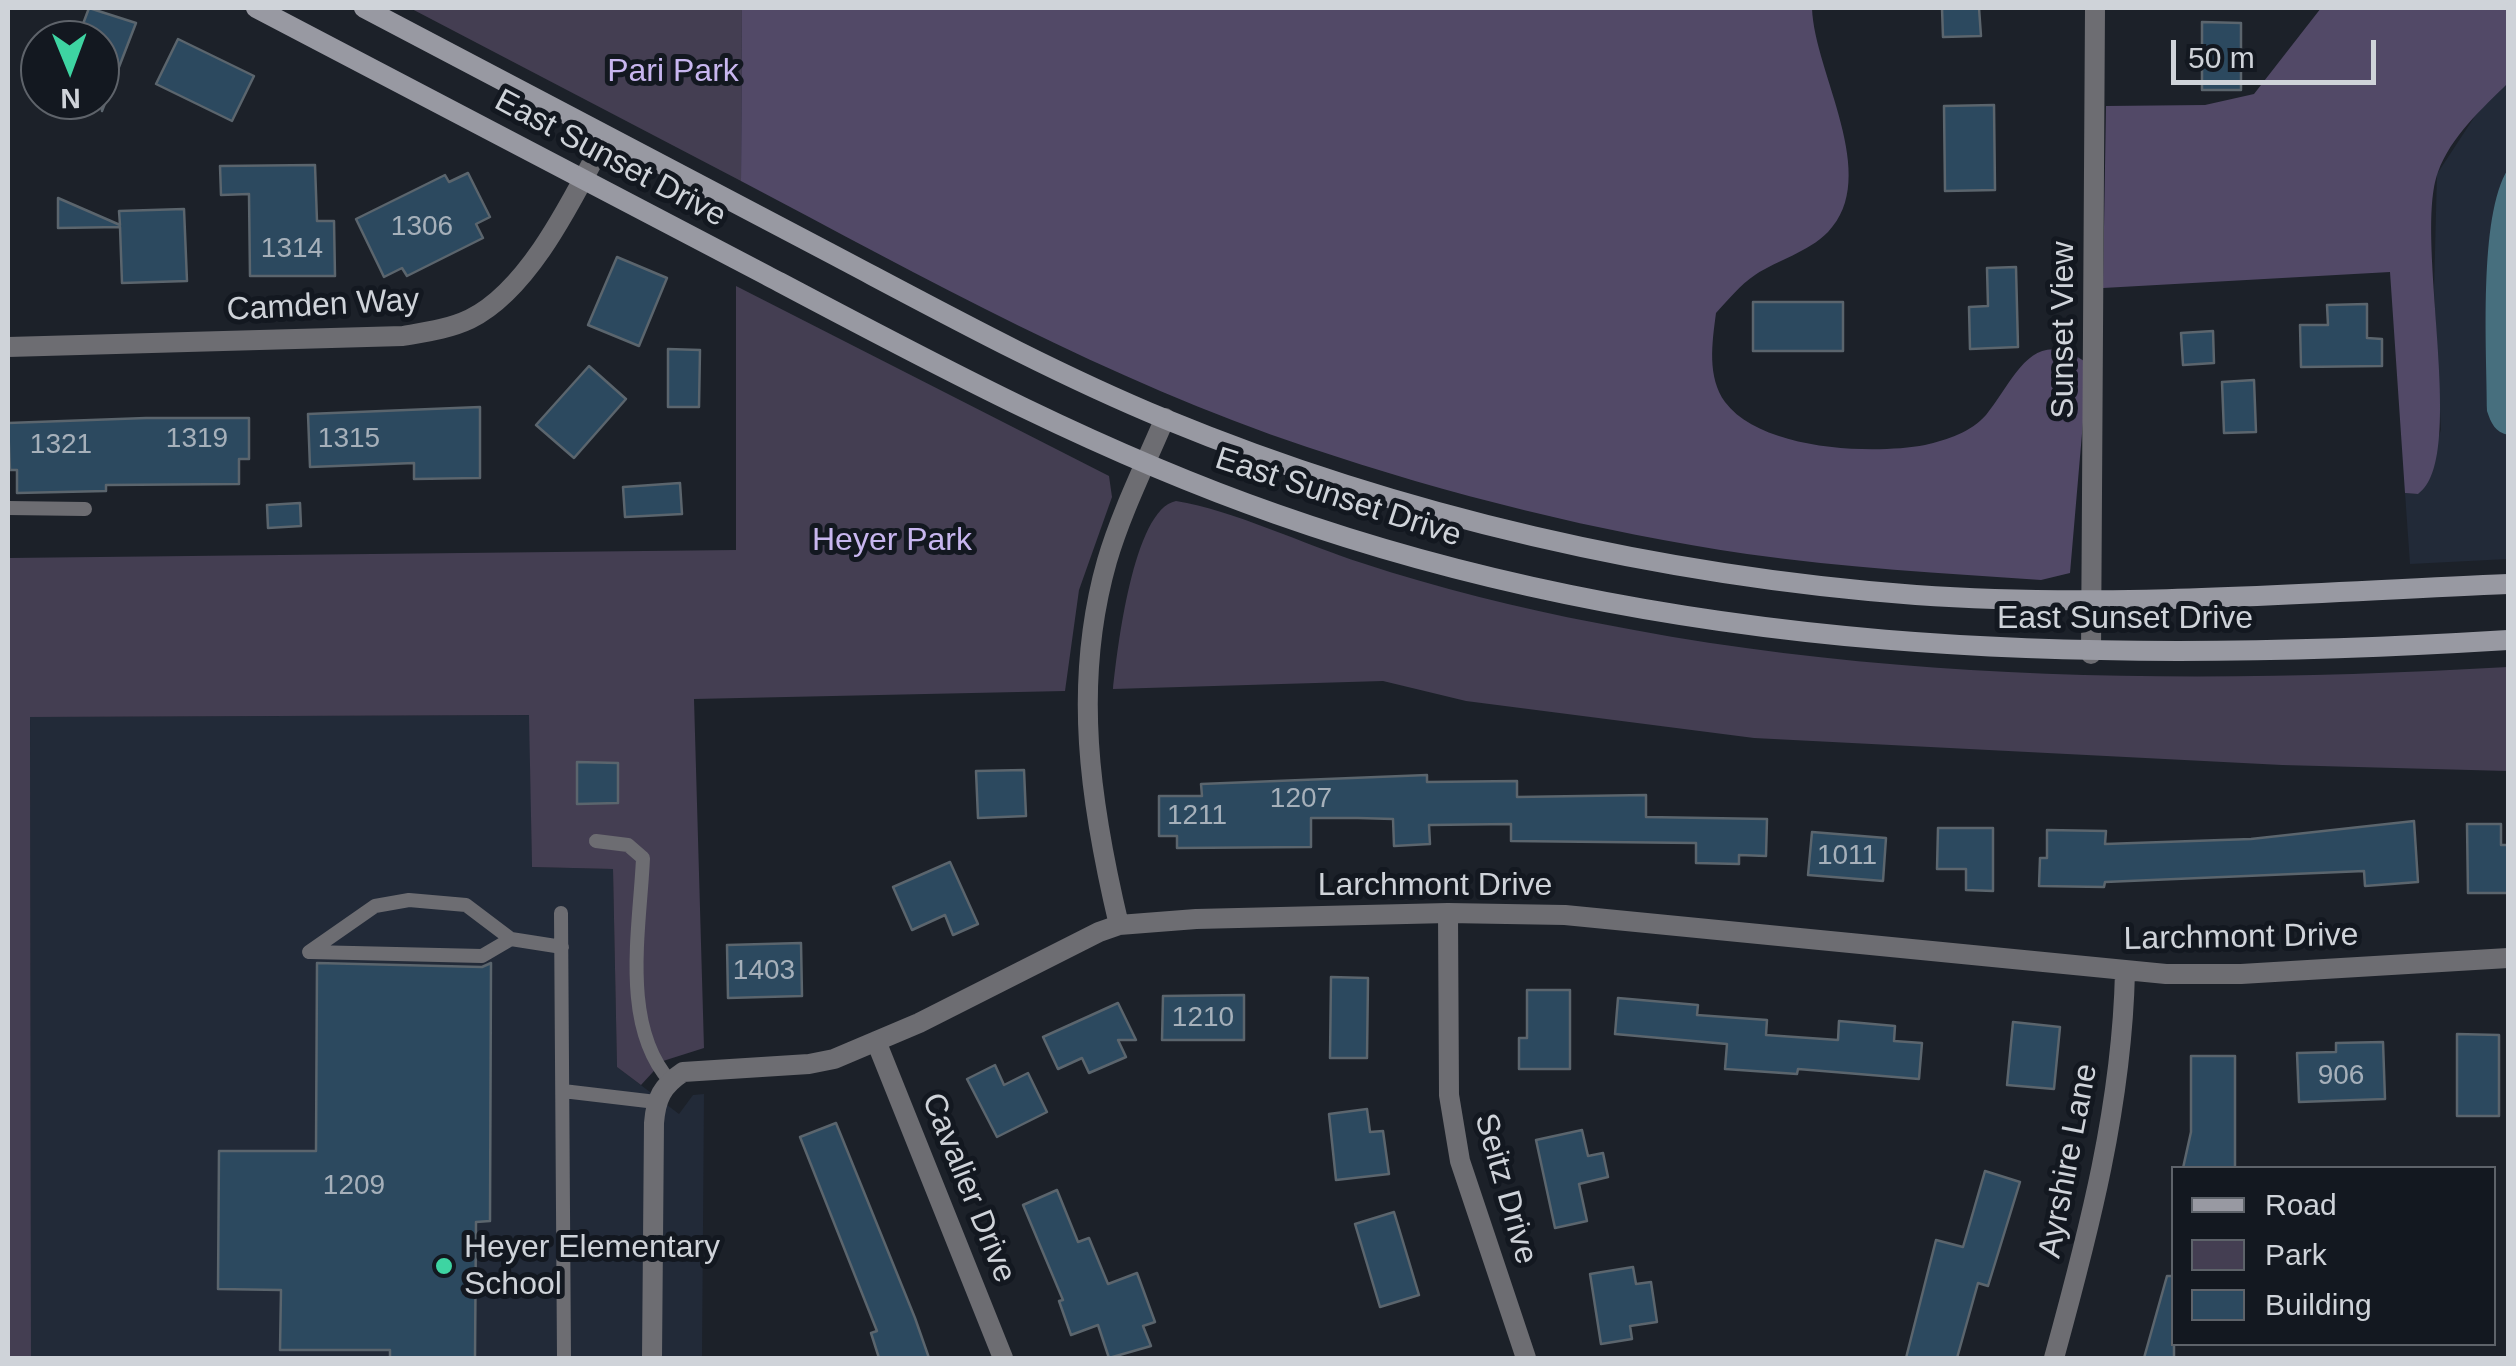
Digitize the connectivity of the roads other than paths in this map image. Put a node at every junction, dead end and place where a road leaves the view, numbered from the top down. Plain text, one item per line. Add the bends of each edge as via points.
1 (256, 8) edge
2 (364, 8) edge
3 (2094, 8) edge
4 (606, 136) junction
5 (583, 179) junction
6 (8, 347) edge
7 (1165, 418) junction
8 (1146, 463) junction
9 (8, 508) edge
10 (85, 509) dead end
11 (2508, 584) edge
12 (2091, 600) junction
13 (2508, 640) edge
14 (2091, 654) junction
15 (596, 841) dead end
16 (1448, 913) junction
17 (561, 914) dead end
18 (1119, 925) junction
19 (511, 939) junction
20 (562, 947) junction
21 (2508, 958) edge
22 (2126, 972) junction
23 (876, 1041) junction
24 (670, 1081) junction
25 (563, 1091) junction
26 (656, 1102) junction
27 (652, 1356) edge
28 (564, 1358) edge
29 (1003, 1358) edge
30 (1526, 1358) edge
31 (2054, 1358) edge

1 - 5 main road, East Sunset Drive
2 - 4 main road, East Sunset Drive
3 - 12 street, Sunset View
4 - 5 street, Camden Way
4 - 7 main road, East Sunset Drive via 999,342
5 - 6 street, Camden Way via 521,278 497,302 443,328 403,336
5 - 8 main road, East Sunset Drive via 944,369
7 - 8 street
7 - 12 main road, East Sunset Drive via 1321,476 1616,553 1917,595
8 - 14 main road, East Sunset Drive via 1385,549 1576,598 1705,622 1870,641
8 - 18 street via 1108,558 1086,693 1090,782
9 - 10 lane
11 - 12 main road, East Sunset Drive
12 - 14 street, Sunset View
13 - 14 main road, East Sunset Drive
15 - 24 lane via 628,845 642,858 638,1002 651,1060
16 - 18 street, Larchmont Drive
16 - 22 street, Larchmont Drive via 1649,920
16 - 30 street, Seitz Drive via 1449,1096 1460,1161
17 - 20 lane
18 - 23 street, Larchmont Drive
19 - 19 lane via 466,905 409,900 375,906 309,952 482,956
19 - 20 lane
20 - 25 lane
21 - 22 street, Larchmont Drive via 2241,974
22 - 31 street, Ayrshire Lane via 2107,1150
23 - 24 street, Larchmont Drive via 808,1064 682,1072
23 - 29 street, Cavalier Drive
24 - 26 street
25 - 26 lane
25 - 28 lane
26 - 27 street

